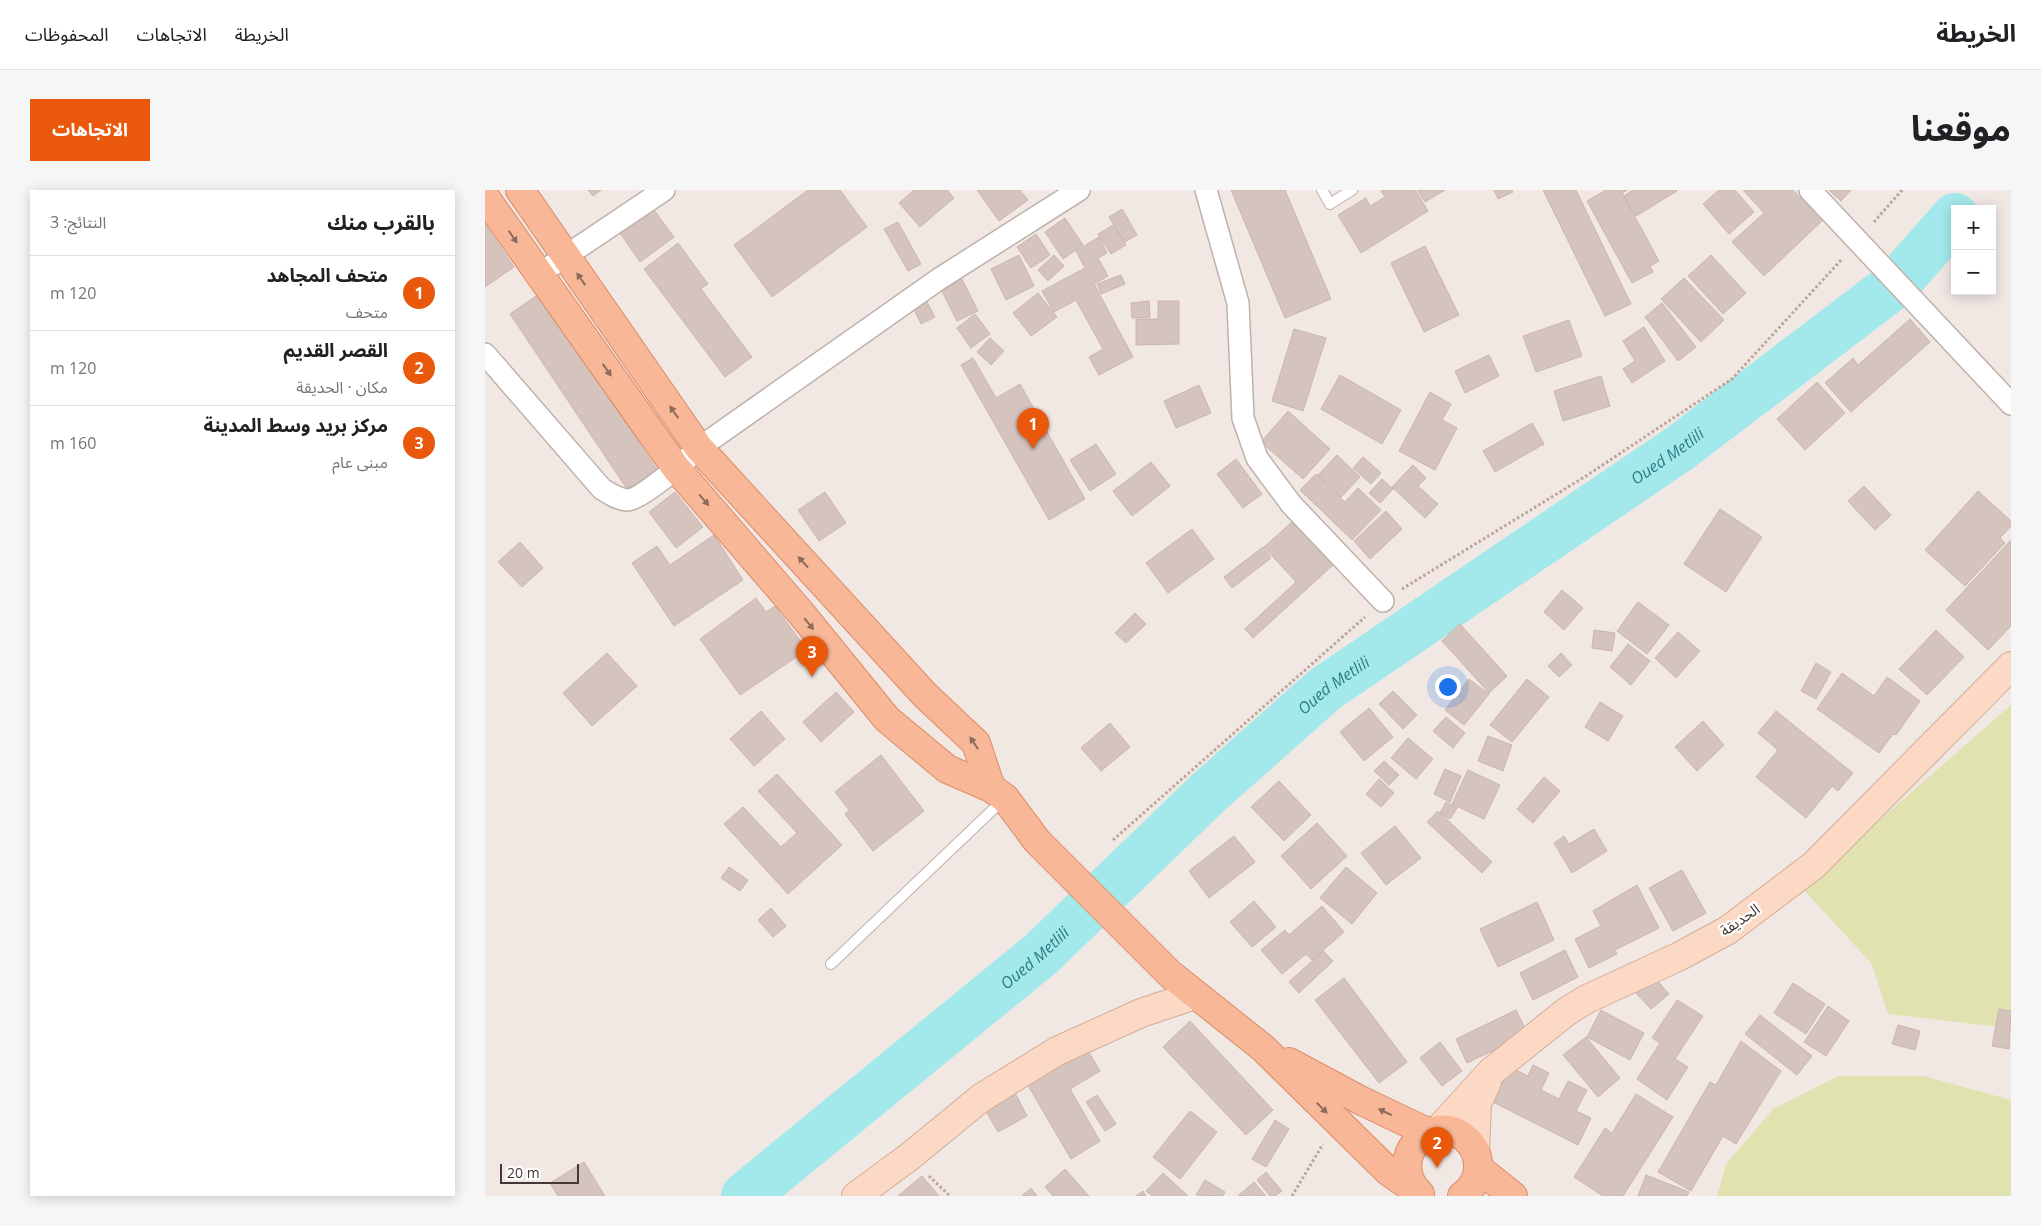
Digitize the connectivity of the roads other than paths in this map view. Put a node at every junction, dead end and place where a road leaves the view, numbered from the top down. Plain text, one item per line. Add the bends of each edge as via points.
1 (520, 190) edge
2 (664, 190) edge
3 (1079, 190) edge
4 (1206, 190) edge
5 (1322, 190) edge
6 (1352, 190) edge
7 (1810, 190) edge
8 (485, 197) edge
9 (566, 257) junction
10 (539, 274) junction
11 (485, 354) edge
12 (2011, 404) edge
13 (699, 448) junction
14 (676, 468) junction
15 (1383, 601) road end
16 (2011, 666) edge
17 (998, 793) junction
18 (831, 964) dead end
19 (1195, 995) junction
20 (1263, 1048) junction
21 (1491, 1072) junction
22 (1433, 1132) junction
23 (1477, 1160) junction
24 (1420, 1194) edge
25 (856, 1196) edge
26 (1462, 1196) edge
27 (1513, 1196) edge

1 - 9 main road
2 - 9 street
3 - 13 street via 939,279
4 - 15 street via 1238,303 1243,418 1257,458 1291,504
5 - 6 lane via 1330,204
7 - 12 street
8 -> 10 main road
9 - 10 street
13 -> 9 main road
10 -> 14 main road
11 - 14 street via 602,489 616,498 629,500
13 - 14 street
17 -> 13 main road via 976,743 925,695
14 -> 17 main road via 887,719 947,770
16 - 21 street, الحديقة via 1814,865 1728,930 1566,1012
17 - 18 lane
17 - 19 main road via 1037,841
19 - 20 main road
19 - 25 street via 1141,1013 1057,1051 981,1098
22 -> 20 main road via 1360,1100
20 -> 24 main road via 1389,1172
21 - 22 street, الحديقة
21 - 23 street via 1477,1104
22 - 23 main road via 1447,1130 1463,1137
22 - 24 main road via 1415,1143 1407,1160 1409,1177
23 - 26 main road via 1473,1185
23 - 27 main road

